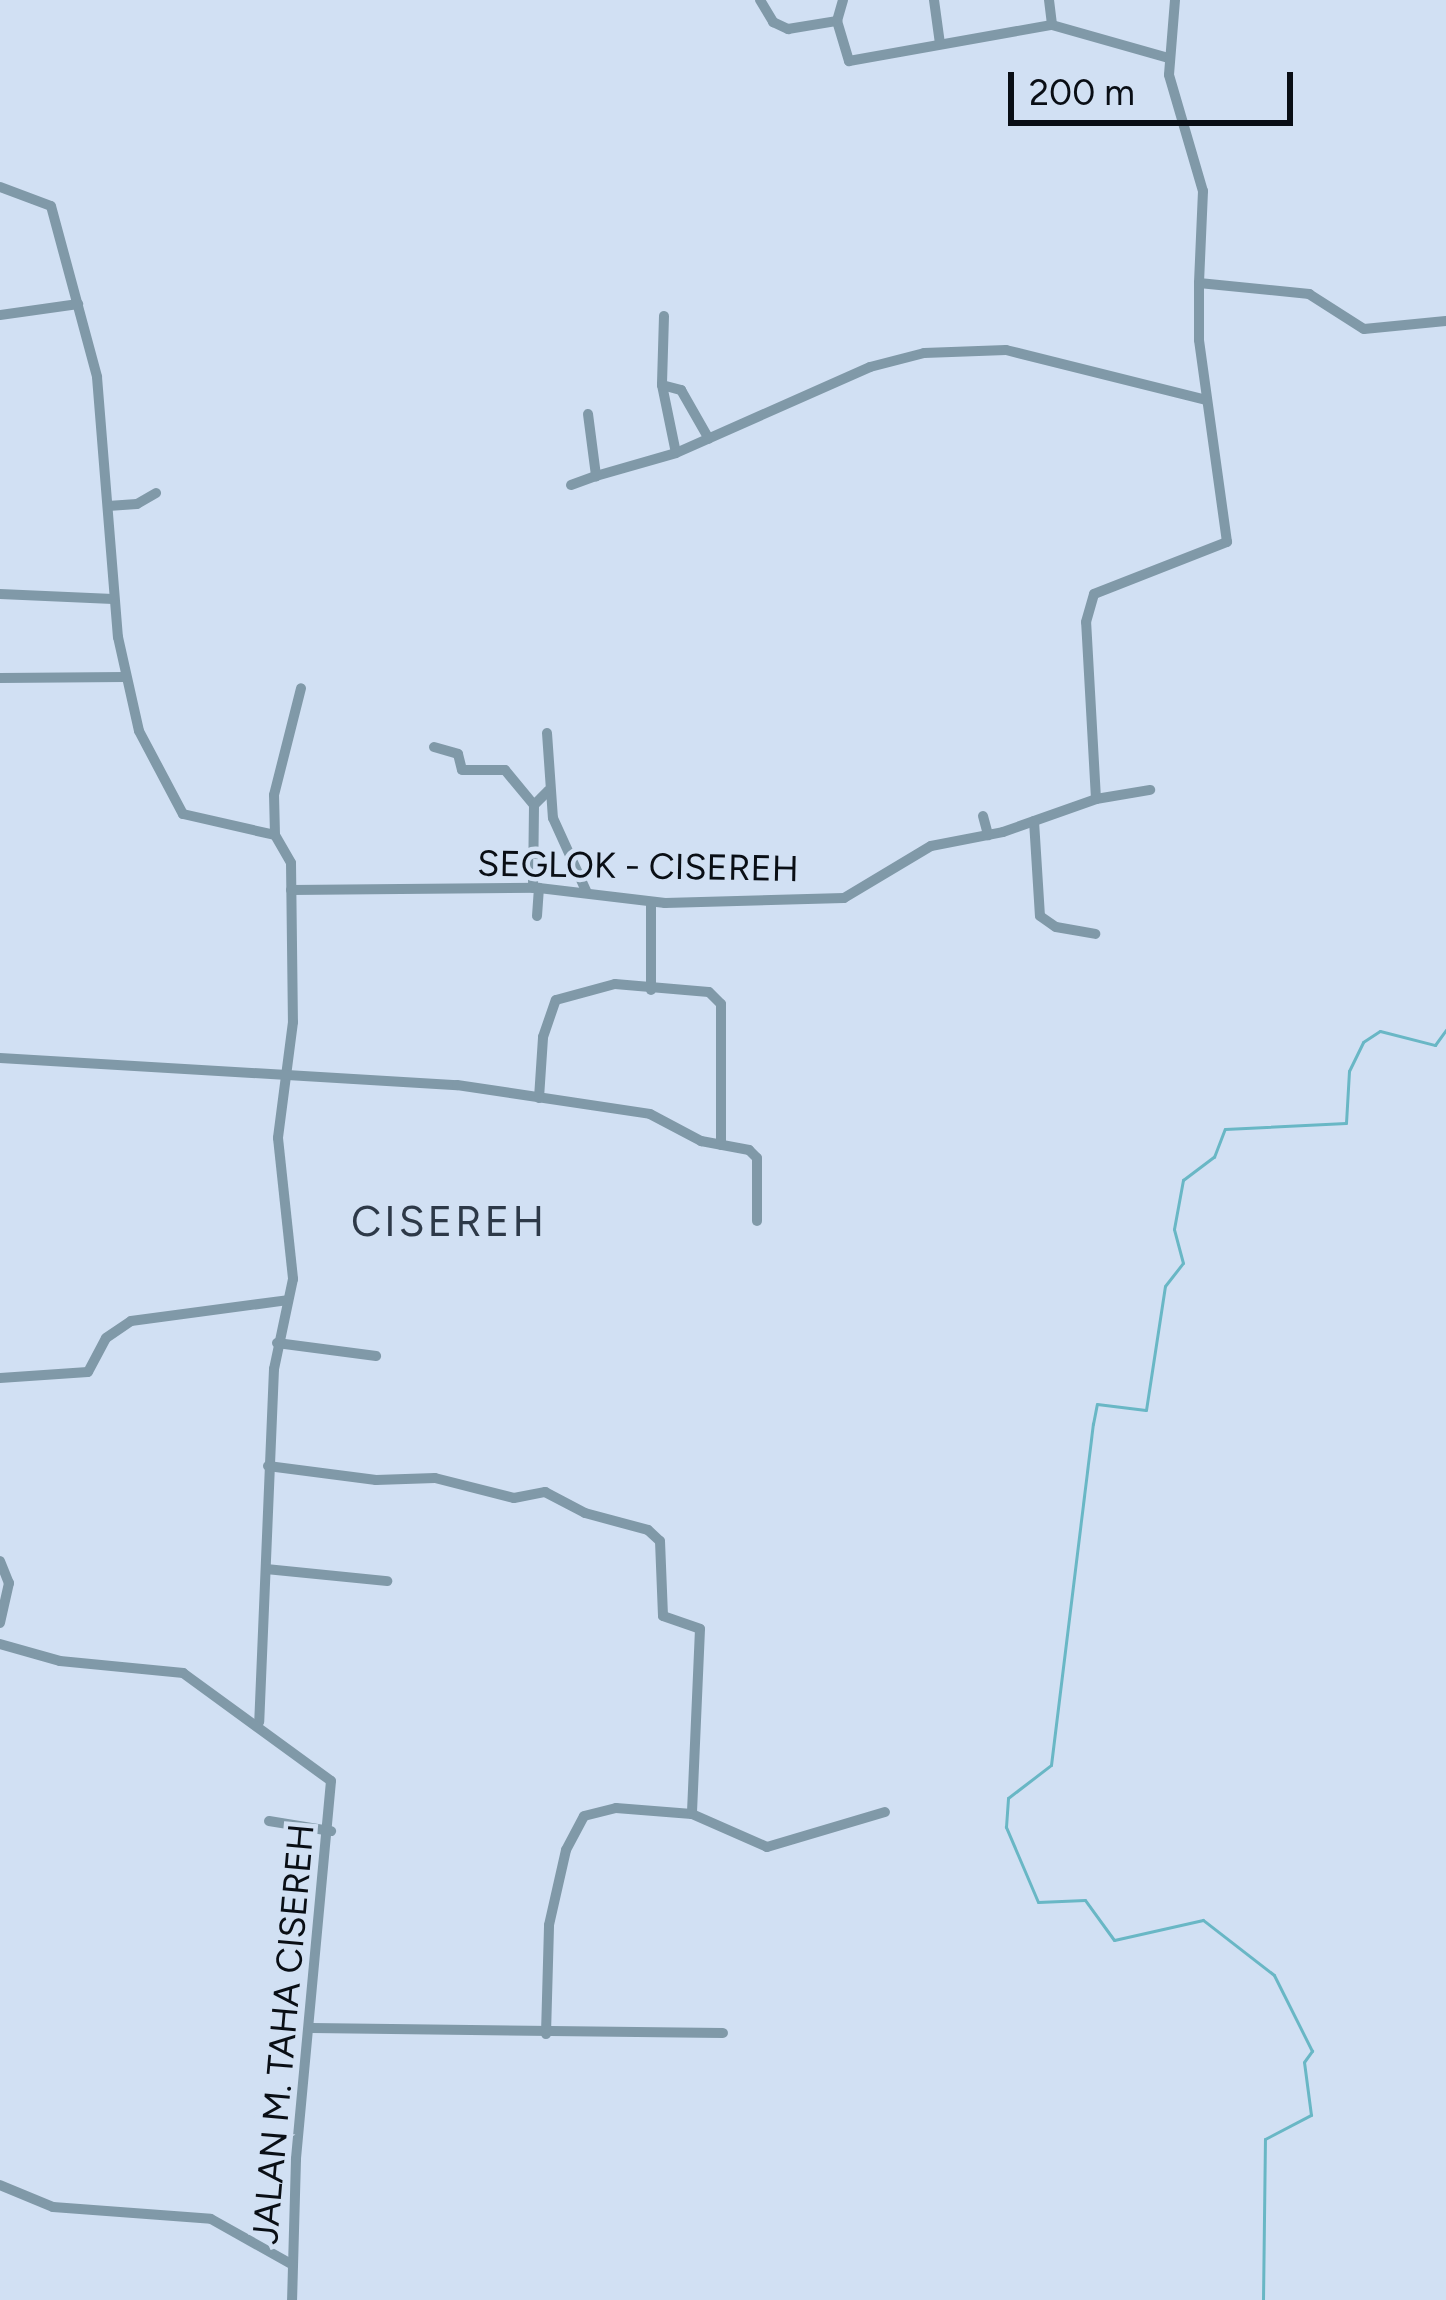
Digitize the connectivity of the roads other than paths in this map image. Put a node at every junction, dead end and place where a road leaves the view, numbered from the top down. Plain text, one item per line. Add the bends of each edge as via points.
1 (760, 0) edge
2 (843, 0) edge
3 (934, 0) edge
4 (1049, 0) edge
5 (1175, 0) edge
6 (837, 21) junction
7 (1052, 25) junction
8 (940, 44) junction
9 (1169, 58) junction
10 (0, 188) edge
11 (1199, 284) junction
12 (78, 304) junction
13 (0, 315) edge
14 (664, 316) dead end
15 (1444, 317) edge
16 (662, 385) junction
17 (1206, 400) junction
18 (588, 414) dead end
19 (709, 439) junction
20 (676, 453) junction
21 (596, 476) junction
22 (571, 485) dead end
23 (156, 493) dead end
24 (108, 506) junction
25 (0, 594) edge
26 (113, 598) junction
27 (125, 677) junction
28 (0, 678) edge
29 (301, 688) dead end
30 (547, 733) dead end
31 (434, 747) dead end
32 (1150, 790) dead end
33 (548, 791) junction
34 (1096, 799) junction
35 (534, 806) junction
36 (983, 816) dead end
37 (1034, 821) junction
38 (274, 835) junction
39 (988, 835) junction
40 (536, 888) junction
41 (292, 890) junction
42 (587, 893) junction
43 (651, 902) junction
44 (537, 916) dead end
45 (1095, 934) dead end
46 (651, 990) junction
47 (0, 1058) edge
48 (286, 1075) junction
49 (539, 1098) junction
50 (721, 1145) junction
51 (757, 1221) dead end
52 (288, 1300) junction
53 (277, 1343) junction
54 (376, 1356) dead end
55 (0, 1378) edge
56 (268, 1466) junction
57 (0, 1561) edge
58 (266, 1569) junction
59 (387, 1581) dead end
60 (0, 1623) edge
61 (0, 1644) edge
62 (259, 1722) junction
63 (885, 1812) dead end
64 (692, 1814) junction
65 (269, 1821) dead end
66 (331, 1832) junction
67 (312, 2028) junction
68 (723, 2032) dead end
69 (546, 2034) junction
70 (0, 2186) edge
71 (293, 2265) junction
72 (292, 2300) edge

1 - 6 street via 788,29
2 - 6 street
3 - 8 street
4 - 7 street
5 - 9 street
6 - 8 street via 849,61
7 - 8 street
7 - 9 street
9 - 11 street via 1203,191
10 - 12 street via 51,206
11 - 15 street via 1310,294 1364,329
11 - 17 street
12 - 13 street
12 - 24 street via 104,420
14 - 16 street
16 - 19 street via 681,390
16 - 20 street
17 - 19 street via 1006,350 955,349 870,367
17 - 34 street via 1227,542 1106,584 1087,608
18 - 21 street
19 - 20 street
20 - 21 street
21 - 22 street
23 - 24 street via 137,505
24 - 26 street
25 - 26 street
26 - 27 street
27 - 28 street
27 - 38 street via 139,731 183,814
29 - 38 street via 274,794
30 - 33 street
31 - 35 street via 458,754 462,770 508,772
32 - 34 street, SEGLOK - CISEREH
33 - 35 street
33 - 42 street
34 - 37 street, SEGLOK - CISEREH
35 - 40 street
36 - 39 street
37 - 39 street, SEGLOK - CISEREH
37 - 45 street via 1040,916 1056,928
38 - 41 street via 289,853
39 - 43 street, SEGLOK - CISEREH via 917,851 844,898
40 - 41 street, SEGLOK - CISEREH
40 - 42 street, SEGLOK - CISEREH
40 - 44 street
41 - 48 street
42 - 43 street, SEGLOK - CISEREH
43 - 46 street
46 - 49 street via 615,984 556,1000 543,1037
46 - 50 street via 709,992 721,1004
47 - 48 street
48 - 49 street
48 - 52 street via 278,1138
49 - 50 street via 650,1114
50 - 51 street via 757,1158
52 - 53 street
52 - 55 street via 131,1321 106,1338 88,1372
53 - 54 street
53 - 56 street
56 - 58 street
56 - 64 street via 376,1480 435,1478 514,1498 545,1492 585,1514 648,1530 660,1541 663,1616 700,1629
57 - 60 street via 9,1583
58 - 59 street
58 - 62 street
61 - 62 street via 61,1661 169,1667
62 - 66 street, JALAN M. TAHA CISEREH via 331,1781
63 - 64 street via 767,1847
64 - 69 street via 616,1808 577,1822 549,1925
65 - 66 street
66 - 67 street, JALAN M. TAHA CISEREH
67 - 69 street
67 - 71 street, JALAN M. TAHA CISEREH
68 - 69 street
70 - 71 street via 53,2207 211,2218
71 - 72 street, JALAN M. TAHA CISEREH

